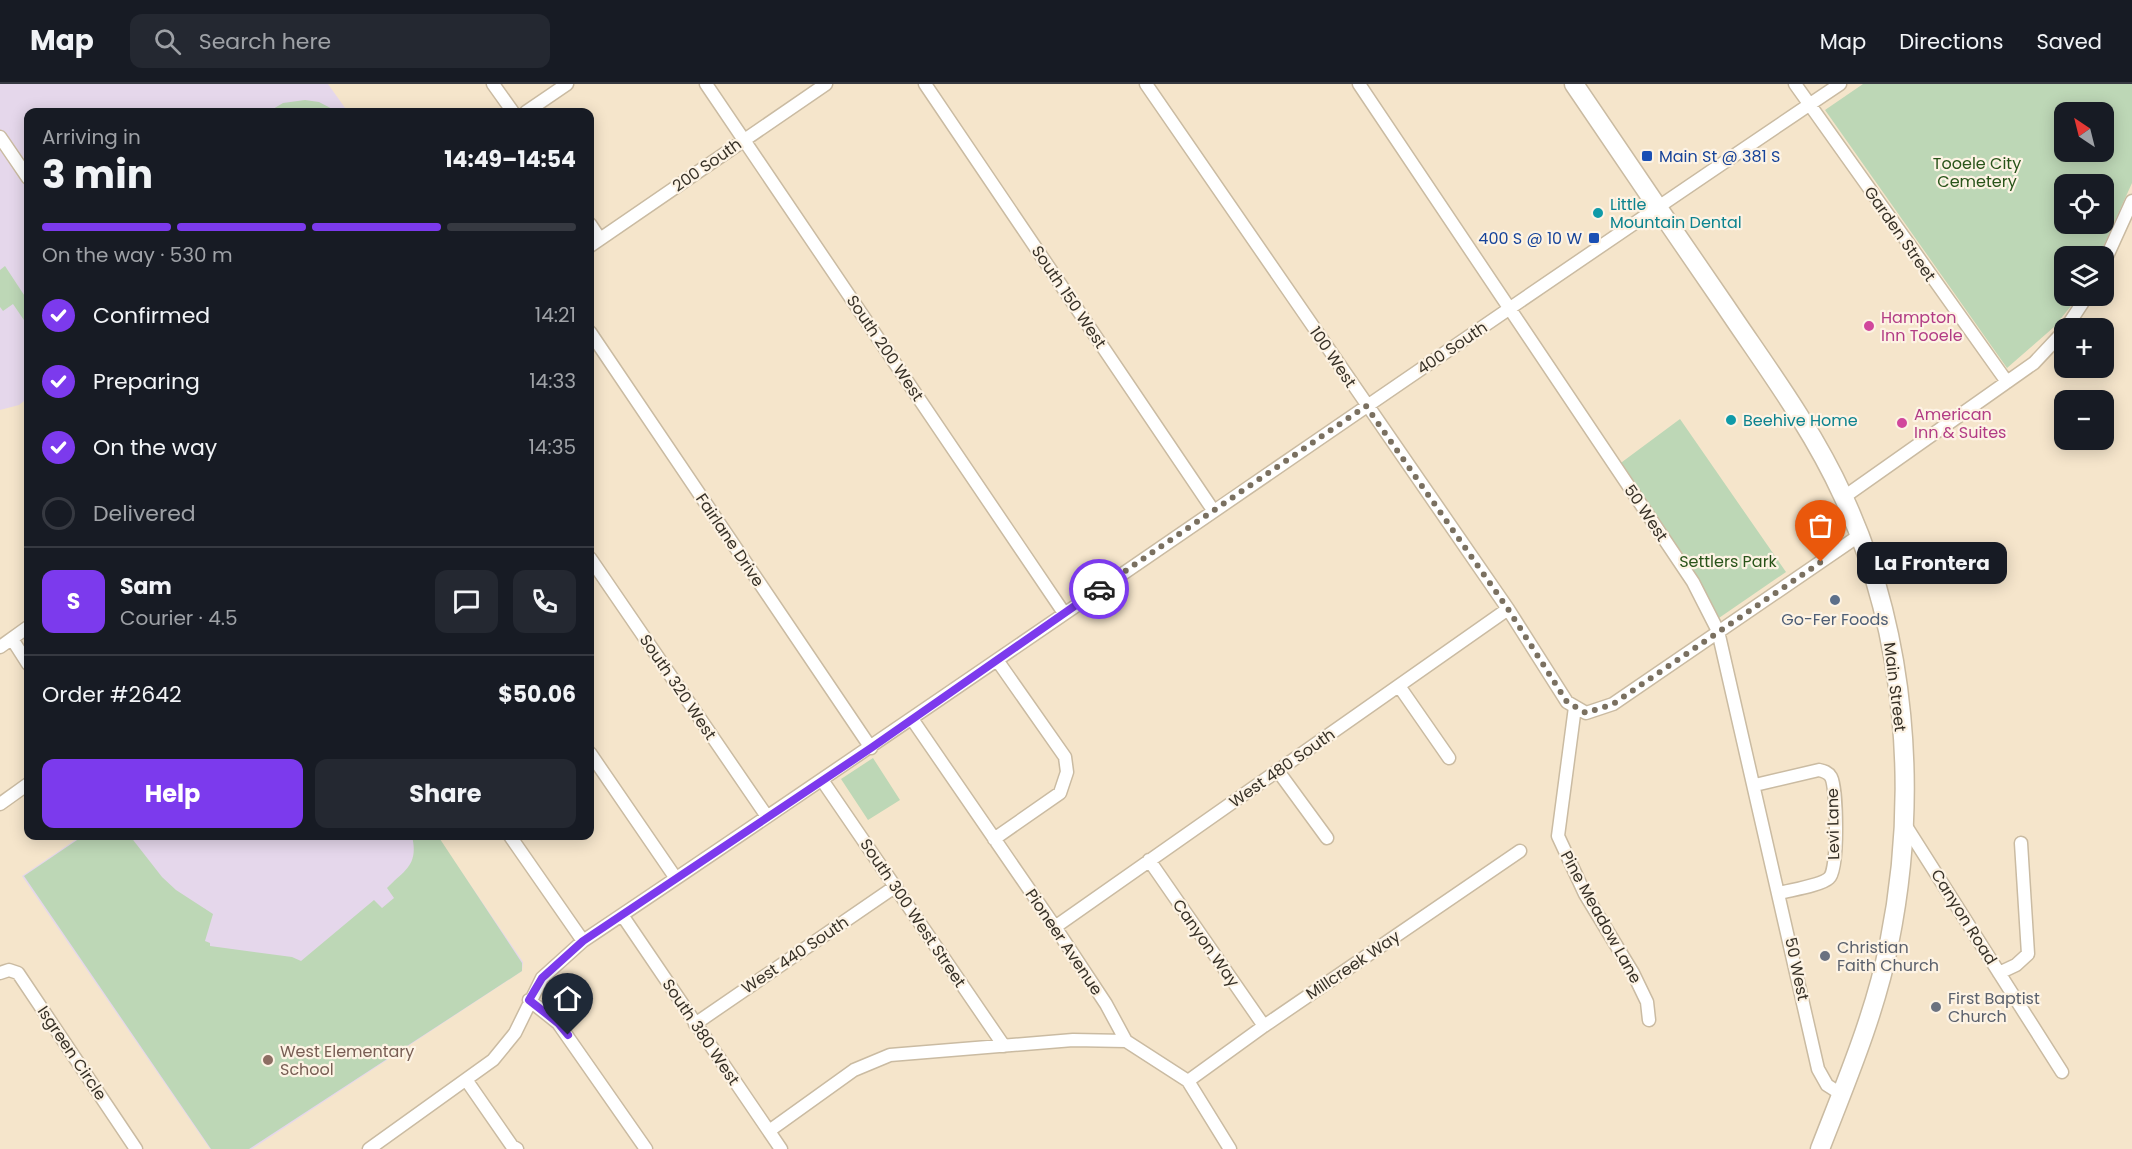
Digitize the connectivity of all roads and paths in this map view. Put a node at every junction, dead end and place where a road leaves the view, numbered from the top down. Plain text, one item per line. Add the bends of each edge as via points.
1 (493, 84) edge
2 (567, 84) edge
3 (706, 84) edge
4 (825, 84) edge
5 (926, 84) edge
6 (1146, 84) edge
7 (1359, 84) edge
8 (1574, 84) edge
9 (1796, 84) edge
10 (1840, 84) edge
11 (1809, 105) junction
12 (510, 108) edge
13 (532, 108) edge
14 (0, 137) edge
15 (744, 139) junction
16 (24, 172) edge
17 (2132, 201) edge
18 (1658, 209) junction
19 (595, 243) edge
20 (2112, 246) edge
21 (1510, 310) junction
22 (594, 338) edge
23 (2054, 342) edge
24 (2007, 382) junction
25 (1366, 406) junction
26 (1844, 497) junction
27 (1214, 510) junction
28 (1860, 535) junction
29 (594, 564) edge
30 (1508, 609) junction
31 (1064, 613) junction
32 (24, 630) edge
33 (1718, 630) junction
34 (12, 639) junction
35 (0, 647) edge
36 (24, 658) edge
37 (997, 660) junction
38 (1399, 686) junction
39 (1581, 710) junction
40 (912, 719) junction
41 (871, 748) junction
42 (1449, 758) dead end
43 (594, 759) edge
44 (1278, 771) junction
45 (822, 780) junction
46 (1755, 785) junction
47 (24, 787) edge
48 (0, 804) edge
49 (766, 815) junction
50 (1904, 823) junction
51 (1327, 838) dead end
52 (994, 839) junction
53 (513, 840) edge
54 (2021, 843) dead end
55 (1520, 851) dead end
56 (1149, 860) junction
57 (675, 877) junction
58 (896, 886) junction
59 (1780, 893) junction
60 (622, 915) junction
61 (1055, 927) junction
62 (583, 941) junction
63 (0, 973) edge
64 (1999, 973) junction
65 (529, 1000) junction
66 (1649, 1020) dead end
67 (695, 1024) junction
68 (1264, 1026) junction
69 (1126, 1041) junction
70 (1004, 1046) junction
71 (2062, 1072) dead end
72 (467, 1081) junction
73 (1188, 1081) junction
74 (1841, 1094) junction
75 (769, 1131) junction
76 (374, 1148) edge
77 (136, 1149) edge
78 (517, 1149) edge
79 (646, 1149) edge
80 (781, 1149) edge
81 (1230, 1149) edge
82 (1820, 1149) edge

1 - 12 street
2 - 13 street
3 - 15 street, South 200 West
4 - 15 street, 200 South
5 - 27 street, South 150 West
6 - 25 street, 100 West
7 - 21 street, 50 West
8 - 18 highway, Main Street
9 - 11 street, Garden Street
10 - 11 street, 400 South
11 - 18 street, 400 South
11 - 24 street, Garden Street
14 - 16 street
15 - 19 street, 200 South
15 - 31 street, South 200 West
17 - 20 street
18 - 21 street, 400 South
18 - 26 highway, Main Street via 1787,397
21 - 25 street, 400 South
21 - 33 street, 50 West via 1693,582
22 - 41 street, Fairlane Drive
23 - 24 street via 2034,363
24 - 26 street
25 - 27 street, 400 South
25 - 30 street, 100 West
26 - 28 highway, Main Street
27 - 31 street, 400 South
28 - 33 street
28 - 50 highway, Main Street via 1885,617 1896,677
29 - 49 street, South 320 West
30 - 38 street, West 480 South
30 - 39 street, 100 West via 1567,702
31 - 37 street, 400 South
32 - 34 street
33 - 39 street via 1613,704
33 - 46 street, 50 West
34 - 35 street
34 - 36 street
37 - 40 street, 400 South
37 - 52 street via 1065,757 1067,772 1059,793
38 - 42 street
38 - 44 street, West 480 South
39 - 66 street, Pine Meadow Lane via 1558,836 1585,894 1633,973 1647,1002
40 - 41 street, 400 South
40 - 52 street, Pioneer Avenue
41 - 45 street, 400 South
43 - 57 street
44 - 51 street
44 - 56 street, West 480 South
45 - 49 street, 400 South
45 - 58 street, South 300 West Street
46 - 59 street, 50 West
46 - 59 street, Levi Lane via 1819,770 1831,777 1836,831 1830,878
47 - 48 street
49 - 57 street, 400 South
50 - 64 street, Canyon Road
50 - 74 highway, Main Street via 1889,946
52 - 61 street, Pioneer Avenue
53 - 62 street
54 - 64 street via 2028,954
55 - 68 street, Millcreek Way
56 - 61 street, West 480 South
56 - 68 street, Canyon Way
57 - 60 street, 400 South
58 - 67 street, West 440 South
58 - 70 street, South 300 West Street
59 - 74 street, 50 West via 1818,1069 1822,1078
60 - 62 street, 400 South
60 - 67 street, South 380 West
61 - 69 street, Pioneer Avenue
62 - 65 street, 400 South via 542,978
63 - 77 street, Isgreen Circle via 18,973
64 - 71 street, Canyon Road
65 - 72 street, 400 South via 515,1033 493,1060
65 - 79 street via 558,1023
67 - 75 street, South 380 West
68 - 73 street, Millcreek Way
69 - 70 street via 1073,1040
69 - 73 street, Pioneer Avenue
70 - 75 street via 890,1055 854,1070
72 - 76 street, 400 South
72 - 78 street
73 - 81 street, Pioneer Avenue
74 - 82 highway, Main Street
75 - 80 street, South 380 West

